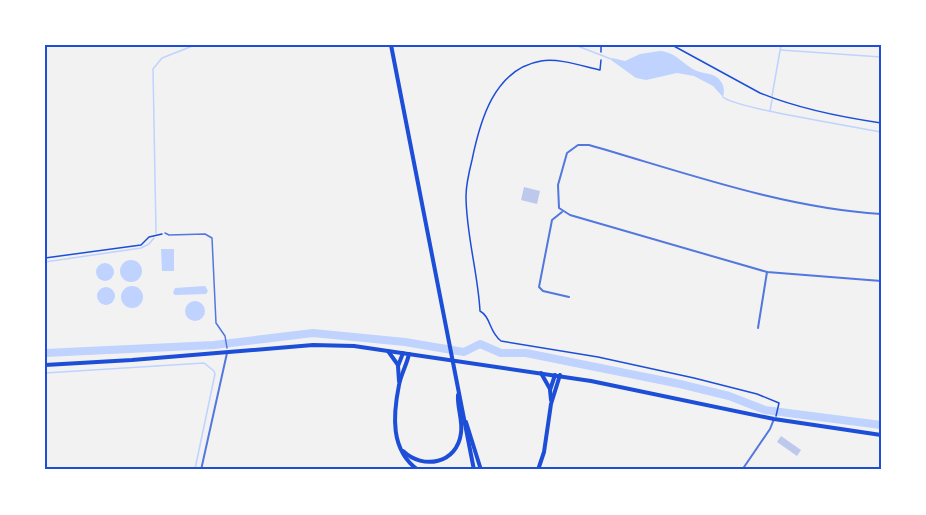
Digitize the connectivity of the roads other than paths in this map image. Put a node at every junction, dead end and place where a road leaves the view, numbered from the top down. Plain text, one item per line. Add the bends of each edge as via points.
1 (391, 45) edge
2 (562, 212) junction
3 (881, 214) edge
4 (165, 232) road end
5 (767, 272) junction
6 (881, 281) edge
7 (569, 297) dead end
8 (758, 328) dead end
9 (227, 349) junction
10 (388, 351) junction
11 (406, 353) junction
12 (45, 365) edge
13 (398, 366) junction
14 (541, 373) junction
15 (557, 375) junction
16 (399, 383) junction
17 (458, 390) junction
18 (550, 390) junction
19 (551, 404) junction
20 (775, 418) junction
21 (464, 419) junction
22 (881, 435) edge
23 (400, 448) junction
24 (201, 470) edge
25 (418, 470) edge
26 (474, 470) edge
27 (481, 470) edge
28 (537, 470) edge
29 (742, 470) edge

1 - 17 main road
2 - 3 street via 557,193 567,153 578,145 589,145 775,197
2 - 5 street
2 - 7 street via 552,220 539,287
4 - 9 lane via 205,234 212,238 216,323
5 - 6 street
5 - 8 street
9 - 10 main road via 313,345
9 - 12 main road
9 - 24 street
10 - 11 main road
10 - 13 main road
11 - 13 main road
11 - 14 main road
11 - 16 main road
13 - 16 main road
14 - 15 main road
14 - 18 main road
15 - 18 main road
15 - 19 main road
15 - 20 main road
16 - 23 main road via 394,428
17 - 21 main road
17 - 23 main road via 461,431 450,455 424,462 414,460
18 - 19 main road
19 - 28 main road via 544,452
20 - 22 main road
20 - 29 street
21 - 26 main road
21 - 27 main road
23 - 25 main road

